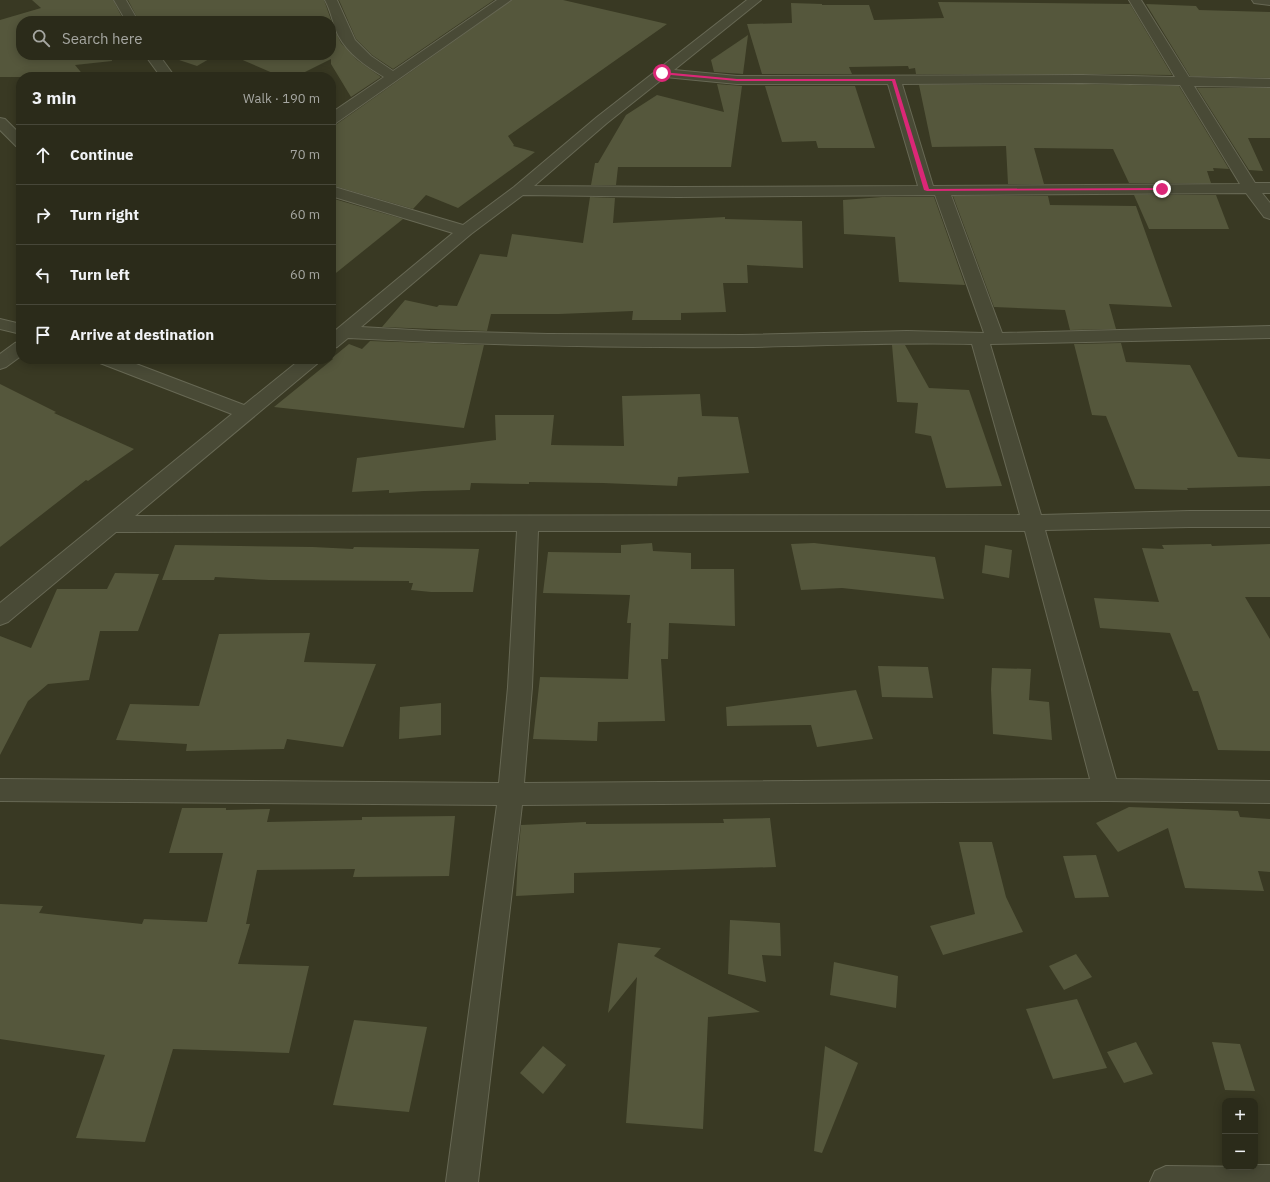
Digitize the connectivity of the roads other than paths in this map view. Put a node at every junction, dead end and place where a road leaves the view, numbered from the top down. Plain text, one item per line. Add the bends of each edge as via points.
1 (120, 0) edge
2 (331, 0) edge
3 (505, 0) edge
4 (755, 0) edge
5 (1135, 0) edge
6 (1258, 0) edge
7 (1270, 1) edge
8 (129, 16) edge
9 (156, 60) edge
10 (164, 72) edge
11 (662, 73) junction
12 (392, 77) junction
13 (894, 80) junction
14 (1185, 81) junction
15 (1270, 83) edge
16 (336, 116) edge
17 (0, 122) edge
18 (16, 138) edge
19 (1250, 188) junction
20 (1270, 188) edge
21 (519, 190) junction
22 (934, 190) junction
23 (336, 192) edge
24 (1270, 214) edge
25 (465, 231) junction
26 (0, 324) edge
27 (16, 328) edge
28 (1270, 332) edge
29 (338, 338) edge
30 (987, 338) junction
31 (16, 351) edge
32 (0, 362) edge
33 (119, 364) edge
34 (306, 364) edge
35 (247, 413) junction
36 (1270, 519) edge
37 (528, 523) junction
38 (1034, 523) junction
39 (114, 524) junction
40 (0, 616) edge
41 (0, 790) edge
42 (1106, 790) junction
43 (1270, 792) edge
44 (511, 794) junction
45 (1270, 1181) edge
46 (462, 1182) edge
47 (1166, 1182) edge

1 - 8 street
2 - 12 street via 338,12 345,36 354,48
3 - 12 street
4 - 11 street
5 - 14 street
6 - 7 street
9 - 10 street
11 - 13 street via 737,80
11 - 21 street
12 - 16 street
13 - 14 street
13 - 22 street
14 - 15 street
14 - 19 street
17 - 18 street
19 - 20 street
19 - 22 street
19 - 24 street
21 - 22 street
21 - 25 street
22 - 30 street
23 - 25 street
25 - 29 street
26 - 27 street
28 - 30 street
29 - 30 street via 742,341
30 - 38 street
31 - 32 street
33 - 35 street
34 - 35 street
35 - 39 street
36 - 38 street
37 - 38 street
37 - 39 street
37 - 44 street via 520,687
38 - 42 street
39 - 40 street
41 - 44 street
42 - 43 street
42 - 44 street
44 - 46 street
45 - 47 street

